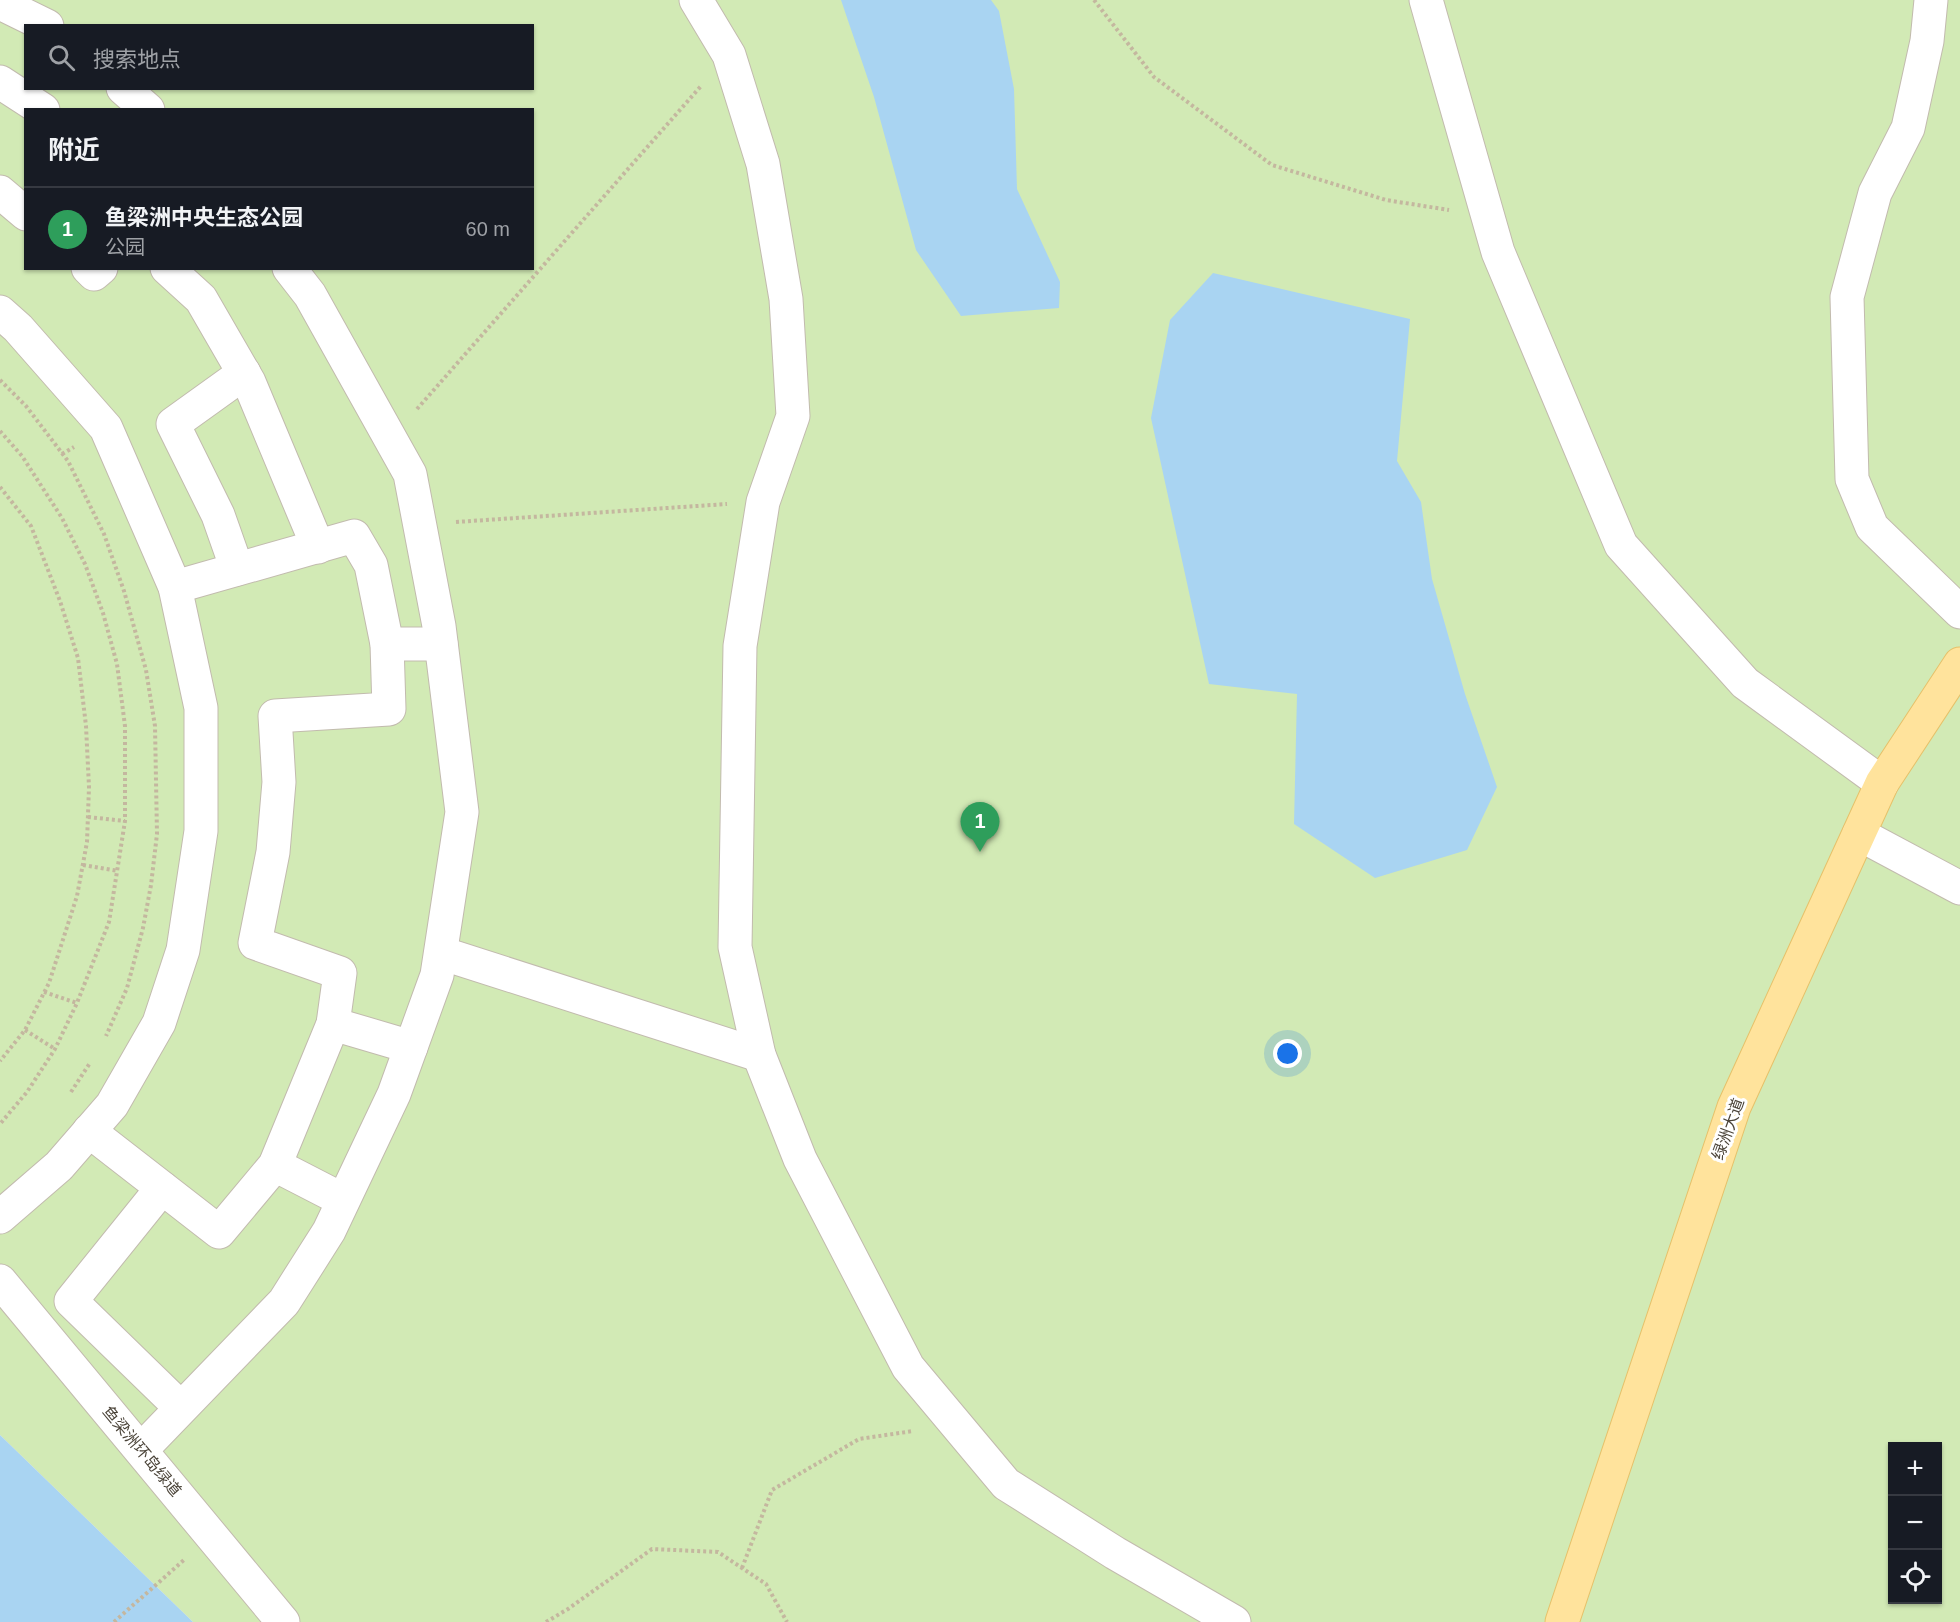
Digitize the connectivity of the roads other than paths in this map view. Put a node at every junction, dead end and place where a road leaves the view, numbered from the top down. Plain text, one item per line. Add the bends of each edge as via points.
1 (696, 0) edge
2 (1426, 0) edge
3 (1931, 0) edge
4 (0, 3) edge
5 (43, 24) edge
6 (0, 82) edge
7 (125, 90) edge
8 (40, 108) edge
9 (146, 108) edge
10 (0, 192) edge
11 (24, 212) edge
12 (169, 270) edge
13 (290, 270) edge
14 (0, 312) edge
15 (244, 373) junction
16 (318, 547) junction
17 (237, 569) junction
18 (176, 587) junction
19 (1960, 612) edge
20 (387, 644) junction
21 (441, 644) junction
22 (1960, 664) edge
23 (1882, 783) junction
24 (1859, 834) junction
25 (1960, 888) edge
26 (441, 953) junction
27 (333, 1024) junction
28 (411, 1047) junction
29 (759, 1056) junction
30 (89, 1131) junction
31 (275, 1165) junction
32 (162, 1188) junction
33 (343, 1200) junction
34 (0, 1217) edge
35 (0, 1281) edge
36 (181, 1408) junction
37 (141, 1450) junction
38 (283, 1622) edge
39 (1234, 1622) edge
40 (1562, 1622) edge

1 - 29 street via 729,55 763,164 786,299 793,416 763,502 740,646 735,947
2 - 23 street via 1498,252 1621,544 1745,683
3 - 19 street via 1927,41 1908,128 1875,194 1847,297 1852,479 1872,527
4 - 5 street
6 - 8 street
7 - 9 street
10 - 11 street
12 - 15 street via 201,299
13 - 21 street via 310,296 410,474
14 - 18 street via 106,428
15 - 16 street
15 - 17 street via 173,424 218,515
16 - 17 street
16 - 20 street via 354,536 371,565
17 - 18 street
18 - 30 street via 201,708 201,831 183,950 159,1023 112,1105
20 - 21 street
20 - 27 street via 389,709 275,716 279,782 273,852 255,943 340,973
21 - 26 street via 462,812
22 - 23 main road, 绿洲大道
23 - 24 main road, 绿洲大道
24 - 25 street
24 - 40 main road, 绿洲大道 via 1734,1107
26 - 28 street
26 - 29 street
27 - 28 street
27 - 31 street
28 - 33 street via 394,1094
29 - 39 street via 800,1159 908,1367 1006,1484 1114,1554
30 - 32 street
30 - 34 street via 59,1166
31 - 32 street via 219,1232
31 - 33 street
32 - 36 street via 71,1301
33 - 36 street via 329,1231 284,1302
35 - 37 street, 鱼梁洲环岛绿道
36 - 37 street
37 - 38 street, 鱼梁洲环岛绿道

